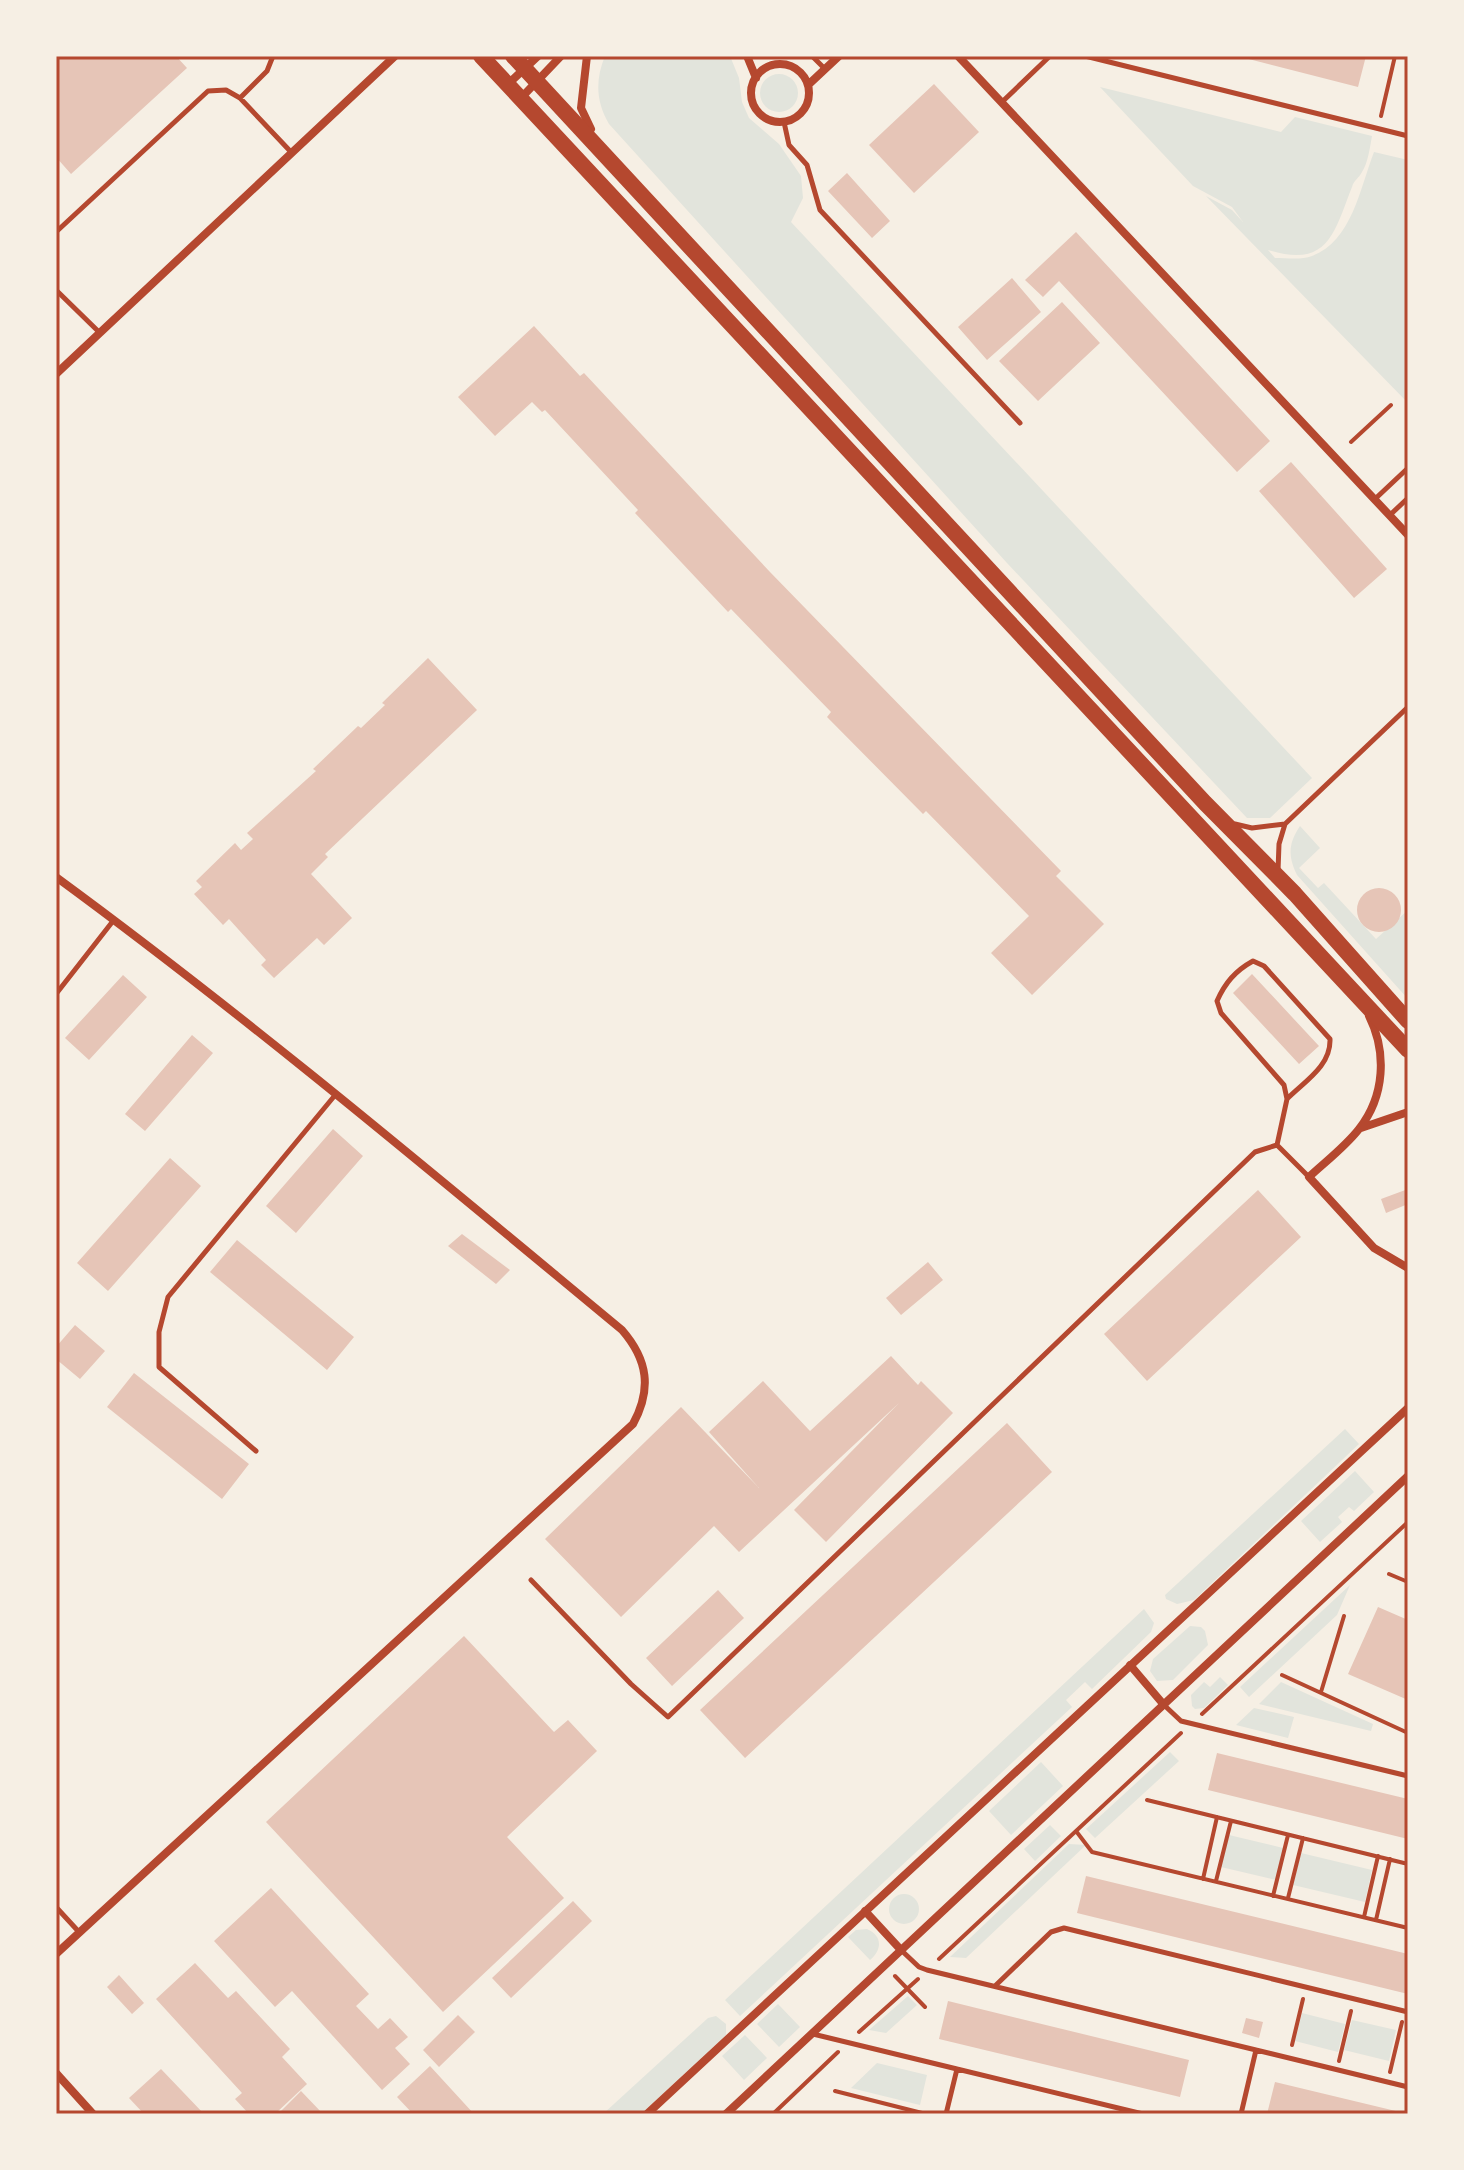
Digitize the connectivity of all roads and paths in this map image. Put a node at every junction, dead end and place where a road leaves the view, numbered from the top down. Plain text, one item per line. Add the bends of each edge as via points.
1 (273, 56) edge
2 (395, 56) edge
3 (561, 56) edge
4 (587, 56) edge
5 (747, 56) edge
6 (812, 56) edge
7 (839, 56) edge
8 (958, 56) edge
9 (1050, 56) edge
10 (1085, 56) edge
11 (1395, 56) edge
12 (480, 58) edge
13 (528, 65) edge
14 (825, 69) junction
15 (756, 78) junction
16 (507, 85) junction
17 (808, 85) junction
18 (240, 98) junction
19 (520, 98) junction
20 (1002, 102) junction
21 (784, 122) junction
22 (1377, 128) junction
23 (1408, 136) edge
24 (292, 153) junction
25 (613, 163) junction
26 (56, 232) edge
27 (56, 290) edge
28 (101, 333) junction
29 (56, 374) edge
30 (1391, 405) dead end
31 (1020, 423) dead end
32 (1351, 442) dead end
33 (1408, 468) edge
34 (1408, 498) edge
35 (1375, 499) junction
36 (1390, 515) junction
37 (1408, 535) edge
38 (1408, 707) edge
39 (1220, 819) junction
40 (1285, 824) junction
41 (56, 877) edge
42 (1280, 879) junction
43 (114, 920) junction
44 (56, 994) edge
45 (1358, 994) junction
46 (1408, 1021) edge
47 (1408, 1050) edge
48 (337, 1094) junction
49 (1287, 1099) junction
50 (1408, 1112) edge
51 (1360, 1128) junction
52 (1277, 1145) junction
53 (1309, 1177) junction
54 (1408, 1268) edge
55 (1408, 1408) edge
56 (256, 1451) dead end
57 (1408, 1476) edge
58 (1408, 1522) edge
59 (1389, 1574) dead end
60 (531, 1580) dead end
61 (1408, 1582) edge
62 (1344, 1616) dead end
63 (1130, 1665) junction
64 (1282, 1675) dead end
65 (1321, 1692) junction
66 (1164, 1705) junction
67 (1191, 1724) junction
68 (1408, 1733) edge
69 (1408, 1776) edge
70 (1147, 1800) dead end
71 (1217, 1817) junction
72 (1231, 1821) junction
73 (1076, 1831) junction
74 (1288, 1835) junction
75 (1303, 1838) junction
76 (1378, 1856) junction
77 (1390, 1859) junction
78 (1408, 1864) edge
79 (1203, 1879) junction
80 (1216, 1882) junction
81 (1273, 1896) junction
82 (1288, 1899) junction
83 (56, 1907) edge
84 (865, 1911) junction
85 (1364, 1917) junction
86 (1376, 1920) junction
87 (1408, 1928) edge
88 (79, 1932) junction
89 (901, 1950) junction
90 (56, 1954) edge
91 (885, 1965) junction
92 (927, 1970) junction
93 (994, 1986) junction
94 (1306, 1987) junction
95 (907, 1989) junction
96 (1354, 1999) junction
97 (925, 2007) dead end
98 (1406, 2011) edge
99 (812, 2034) junction
100 (848, 2042) junction
101 (1256, 2050) junction
102 (1289, 2058) junction
103 (957, 2069) junction
104 (1337, 2070) junction
105 (56, 2073) edge
106 (1387, 2082) junction
107 (1408, 2087) edge
108 (835, 2091) dead end
109 (777, 2113) edge
110 (93, 2114) edge
111 (647, 2114) edge
112 (726, 2114) edge
113 (926, 2114) edge
114 (946, 2114) edge
115 (1143, 2114) edge
116 (1241, 2114) edge

1 - 18 lane via 267,71
2 - 24 street
3 - 13 street
4 - 25 street via 581,108
5 - 15 street
6 - 14 lane
7 - 14 street
8 - 20 street
9 - 20 lane
10 - 22 lane
11 - 22 path
12 - 16 highway
13 - 16 street
13 - 19 street
13 - 25 highway
14 - 17 street
15 - 17 street via 770,66 789,66
15 - 21 street via 752,95 759,112
16 - 19 highway
17 - 21 street via 807,105
18 - 24 lane
18 - 26 lane via 226,90 208,91
19 - 45 highway
20 - 35 street
21 - 31 lane via 789,145 807,165 820,210
22 - 23 lane
24 - 28 street
25 - 39 highway
27 - 28 lane
28 - 29 street
30 - 32 path
33 - 35 lane
34 - 36 lane
35 - 36 street
36 - 37 street
38 - 40 lane
39 - 40 lane via 1252,828
39 - 42 highway
40 - 42 lane via 1277,865
41 - 43 street
42 - 46 highway
43 - 44 lane
43 - 48 street
45 - 47 highway
45 - 51 street via 1378,1035 1382,1069
48 - 56 lane via 168,1297 159,1332 159,1367
48 - 88 street via 622,1330 636,1347 646,1385 643,1407 633,1424
49 - 49 lane via 1284,1085 1221,1013 1217,1001 1224,985 1253,961 1264,966 1330,1039 1331,1052 1323,1065
49 - 52 lane
50 - 51 street
51 - 53 street
52 - 53 lane
52 - 60 lane via 1255,1152 668,1717
53 - 54 street via 1374,1248
55 - 63 street
57 - 66 street
58 - 67 path
59 - 61 path
62 - 65 path
63 - 66 street
63 - 84 street
64 - 65 path
65 - 68 path
66 - 67 lane via 1176,1719
66 - 89 street
67 - 69 lane
67 - 73 path
70 - 71 path
71 - 72 path
71 - 79 path
72 - 74 path
72 - 80 path
73 - 79 path via 1092,1852
73 - 92 path
74 - 75 path
74 - 81 path
75 - 76 path
75 - 82 path
76 - 77 path
76 - 85 path
77 - 78 path
77 - 86 path
79 - 80 path
80 - 81 path
81 - 82 path
82 - 85 path
83 - 88 lane
84 - 89 street
84 - 111 street
85 - 86 path
86 - 87 path
88 - 90 street
89 - 91 street
89 - 92 lane
91 - 95 path
91 - 99 street
92 - 93 lane
92 - 95 path
93 - 94 lane via 1051,1932 1064,1928
93 - 101 lane
94 - 96 lane
94 - 102 path
95 - 97 path
95 - 100 path
96 - 98 lane
96 - 104 path
98 - 106 path
99 - 100 lane
99 - 112 street
100 - 103 lane
100 - 109 path
101 - 102 lane
101 - 116 lane
102 - 104 lane
103 - 114 lane
103 - 115 lane
104 - 106 lane
105 - 110 street
106 - 107 lane
108 - 113 path

